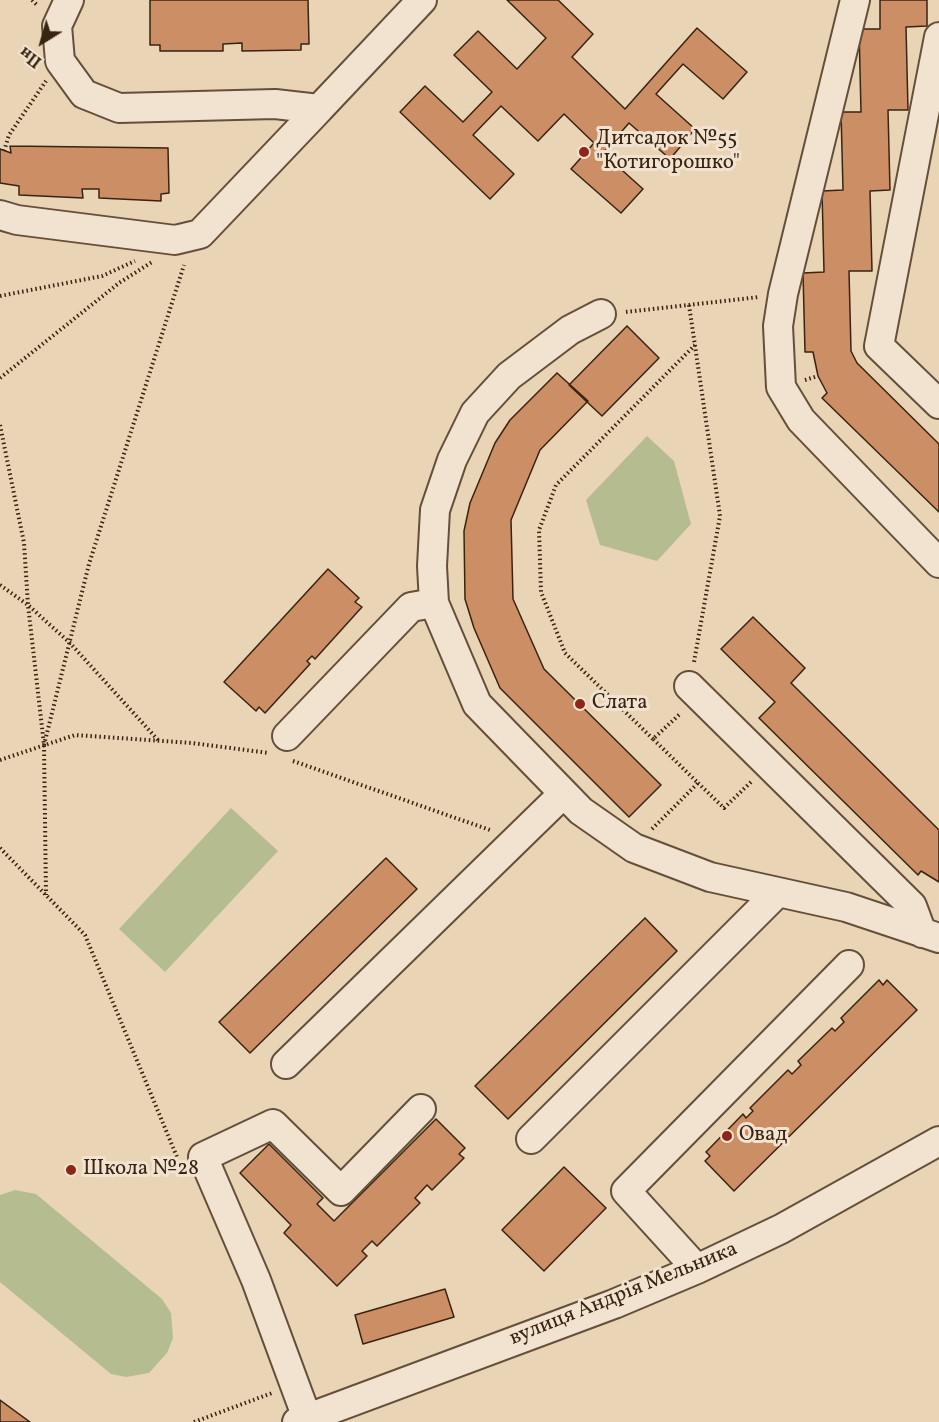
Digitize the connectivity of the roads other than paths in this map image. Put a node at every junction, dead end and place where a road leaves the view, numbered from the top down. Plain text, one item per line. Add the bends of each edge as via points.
1 (69, 0) edge
2 (422, 0) edge
3 (855, 0) edge
4 (939, 37) edge
5 (320, 109) junction
6 (0, 215) edge
7 (601, 314) road end
8 (939, 404) edge
9 (939, 563) edge
10 (434, 603) junction
11 (688, 696) road end
12 (280, 749) road end
13 (563, 794) junction
14 (777, 893) junction
15 (930, 935) edge
16 (849, 965) dead end
17 (286, 1064) dead end
18 (421, 1109) dead end
19 (531, 1139) dead end
20 (939, 1141) edge
21 (697, 1269) junction
22 (294, 1414) edge

1 - 5 street via 57,26 60,61 84,94 119,108 275,104
2 - 5 street
3 - 9 street via 783,294 778,326 781,387 801,420
4 - 8 street via 879,346
5 - 6 street via 200,234 175,240
7 - 10 street via 570,330 509,376 475,412 452,460 435,510
10 - 12 street via 411,608
10 - 13 street via 477,704
11 - 15 street via 912,906
13 - 14 street via 634,848 710,877
13 - 17 street
14 - 15 street via 846,907
14 - 19 street
16 - 21 street via 626,1191
18 - 22 street via 341,1191 273,1124 203,1157 256,1280
20 - 21 street, вулиця Андрія Мельника via 781,1229
21 - 22 street, вулиця Андрія Мельника via 614,1304

